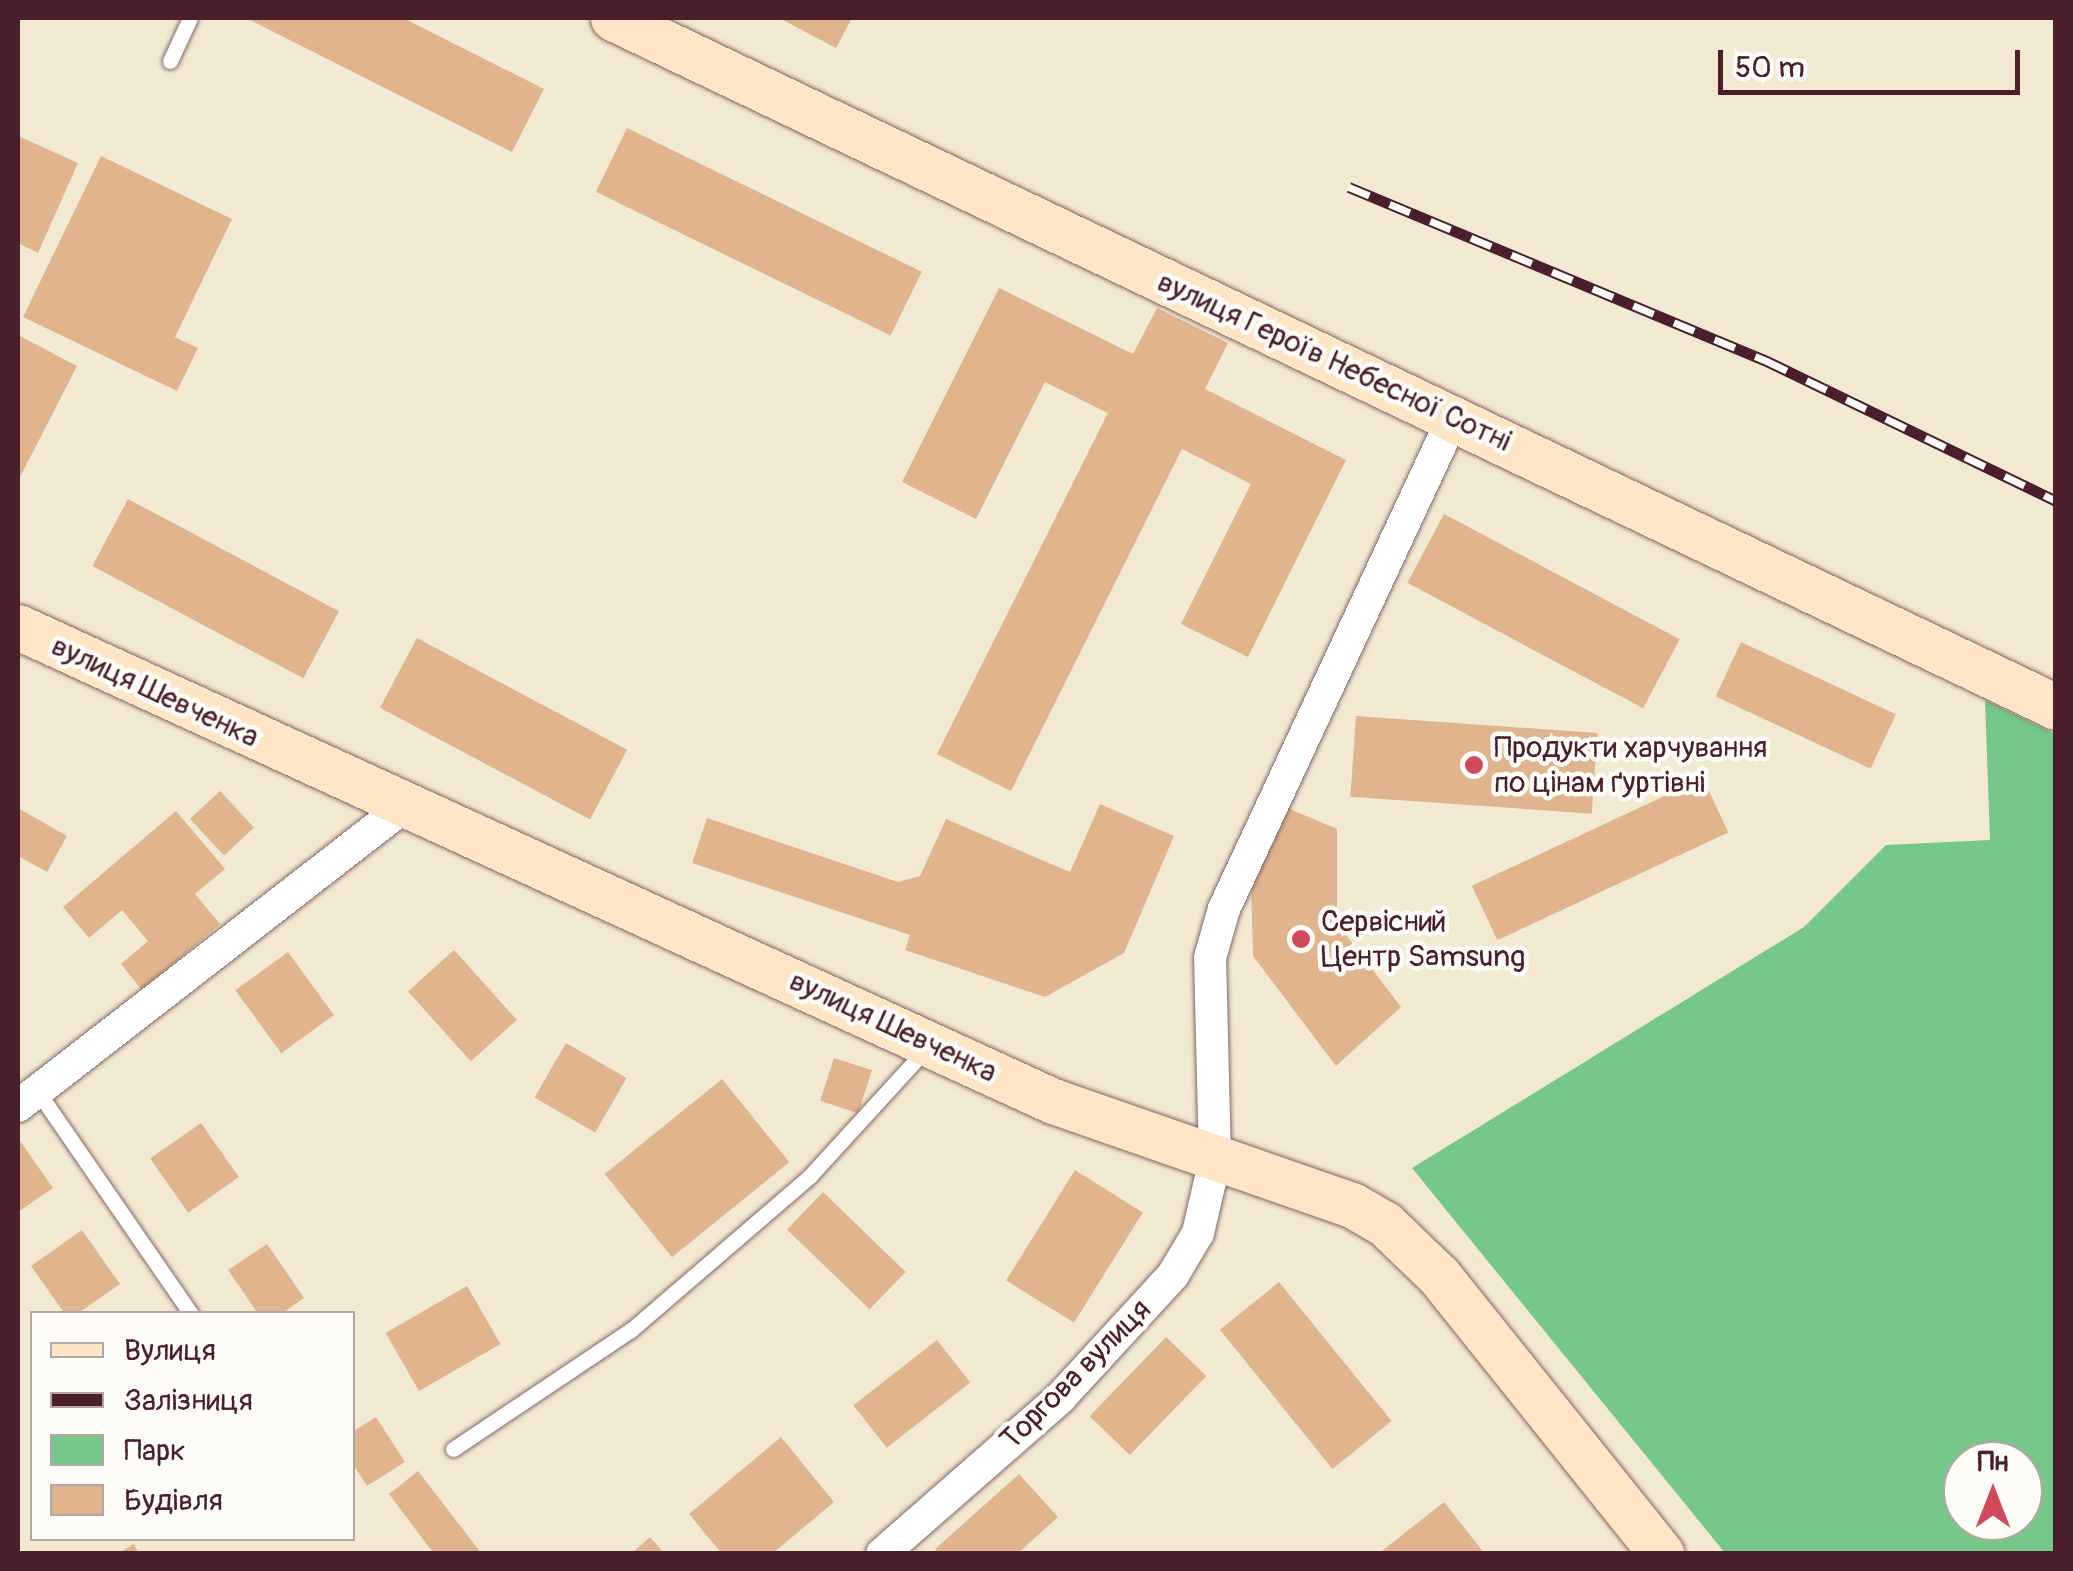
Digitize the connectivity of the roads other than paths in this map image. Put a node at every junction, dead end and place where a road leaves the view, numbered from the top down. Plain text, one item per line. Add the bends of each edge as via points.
1 (190, 18) edge
2 (613, 18) edge
3 (170, 61) dead end
4 (1453, 418) junction
5 (18, 626) edge
6 (2056, 706) edge
7 (404, 807) junction
8 (932, 1043) junction
9 (28, 1099) edge
10 (1215, 1160) junction
11 (189, 1311) edge
12 (454, 1449) dead end
13 (882, 1554) edge
14 (1662, 1554) edge

1 - 3 lane
2 - 4 street, вулиця Героїв Небесної Сотні
4 - 6 street, вулиця Героїв Небесної Сотні
4 - 10 street, Торгова вулиця via 1224,909 1210,958
5 - 7 street, вулиця Шевченка
7 - 8 street, вулиця Шевченка
7 - 9 street
8 - 10 street, вулиця Шевченка via 1053,1100
8 - 12 lane via 810,1177 632,1330
9 - 11 lane
10 - 13 street, Торгова вулиця via 1198,1233 1162,1289 1060,1398
10 - 14 street, вулиця Шевченка via 1352,1204 1385,1224 1439,1276

